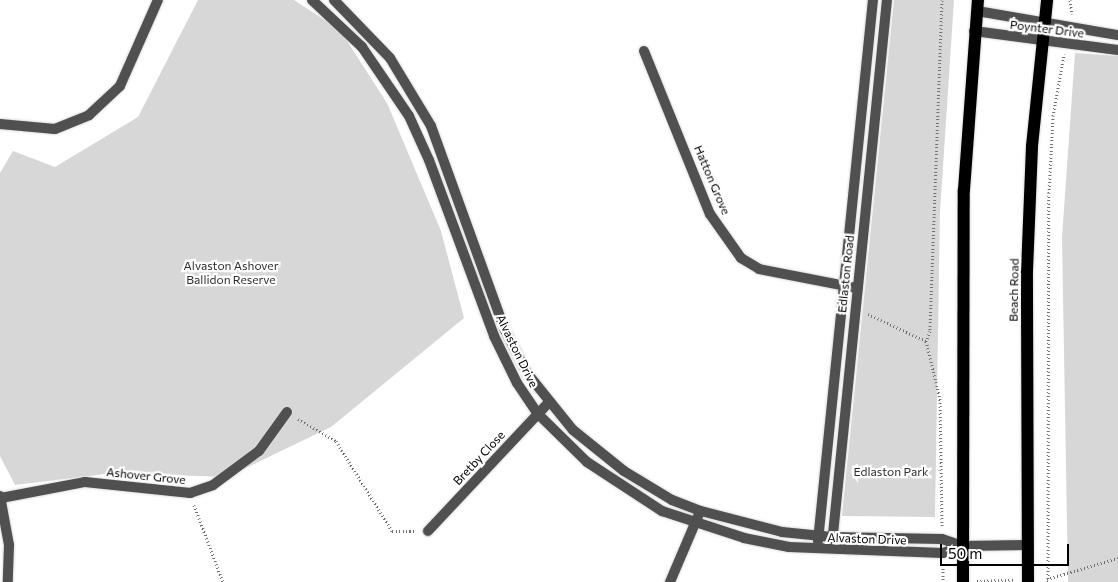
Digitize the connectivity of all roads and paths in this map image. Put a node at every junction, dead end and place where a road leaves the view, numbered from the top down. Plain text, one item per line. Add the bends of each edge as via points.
1 (158, 0) edge
2 (312, 0) edge
3 (334, 0) edge
4 (873, 0) edge
5 (887, 0) edge
6 (942, 0) edge
7 (1047, 0) edge
8 (1070, 0) edge
9 (977, 6) edge
10 (1045, 22) junction
11 (1071, 27) junction
12 (974, 31) junction
13 (1118, 35) edge
14 (1043, 42) junction
15 (1066, 45) junction
16 (1118, 50) edge
17 (644, 51) dead end
18 (0, 124) edge
19 (843, 286) junction
20 (857, 288) junction
21 (855, 308) junction
22 (926, 341) junction
23 (548, 403) junction
24 (287, 412) joint
25 (537, 413) junction
26 (190, 493) junction
27 (1, 497) edge
28 (701, 511) junction
29 (695, 522) junction
30 (428, 531) joint
31 (819, 536) junction
32 (832, 537) junction
33 (942, 539) junction
34 (1027, 545) junction
35 (962, 546) junction
36 (817, 549) junction
37 (831, 551) junction
38 (8, 582) edge
39 (223, 582) edge
40 (670, 582) edge
41 (963, 582) edge
42 (1028, 582) edge
43 (1048, 582) edge

1 - 18 street via 120,86 90,115 55,129
2 - 25 street, Alvaston Drive via 362,47 409,116 430,160 494,336 517,384
3 - 23 street, Alvaston Drive via 390,58 431,126 506,330
4 - 19 street, Edlaston Road
5 - 20 street, Edlaston Road
6 - 22 path via 930,330
7 - 10 main road, Beach Road
8 - 11 path
9 - 10 street, Poynter Drive
9 - 12 main road
10 - 11 street, Poynter Drive
10 - 14 main road, Beach Road
11 - 13 street, Poynter Drive
12 - 14 street, Poynter Drive
12 - 35 main road via 964,190
14 - 15 street, Poynter Drive
14 - 34 main road, Beach Road via 1032,146 1027,271
15 - 16 street, Poynter Drive
15 - 43 path via 1054,116 1049,193
17 - 19 street, Hatton Grove via 710,214 741,258 759,269
19 - 20 street, Hatton Grove
19 - 31 street, Edlaston Road
20 - 21 street, Edlaston Road
21 - 22 path
21 - 32 street, Edlaston Road
22 - 33 path via 940,399
23 - 25 street, Bretby Close
23 - 28 street, Alvaston Drive via 573,430 624,472 672,500
24 - 26 street, Ashover Grove via 259,451 214,486
24 - 30 path via 336,441 392,531
25 - 29 street, Alvaston Drive via 567,444 620,486 662,511
25 - 30 street, Bretby Close
26 - 27 street, Ashover Grove via 85,482
26 - 39 path
27 - 38 street via 9,545
28 - 29 street
28 - 31 street, Alvaston Drive via 782,532
29 - 36 street, Alvaston Drive via 744,538
29 - 40 street
31 - 32 street, Alvaston Drive
31 - 36 street, Edlaston Road
32 - 33 street, Alvaston Drive
32 - 37 street, Edlaston Road
33 - 35 street, Alvaston Drive
34 - 35 street, Alvaston Drive
34 - 42 main road, Beach Road
35 - 37 street, Alvaston Drive via 943,553
35 - 41 main road
36 - 37 street, Alvaston Drive

